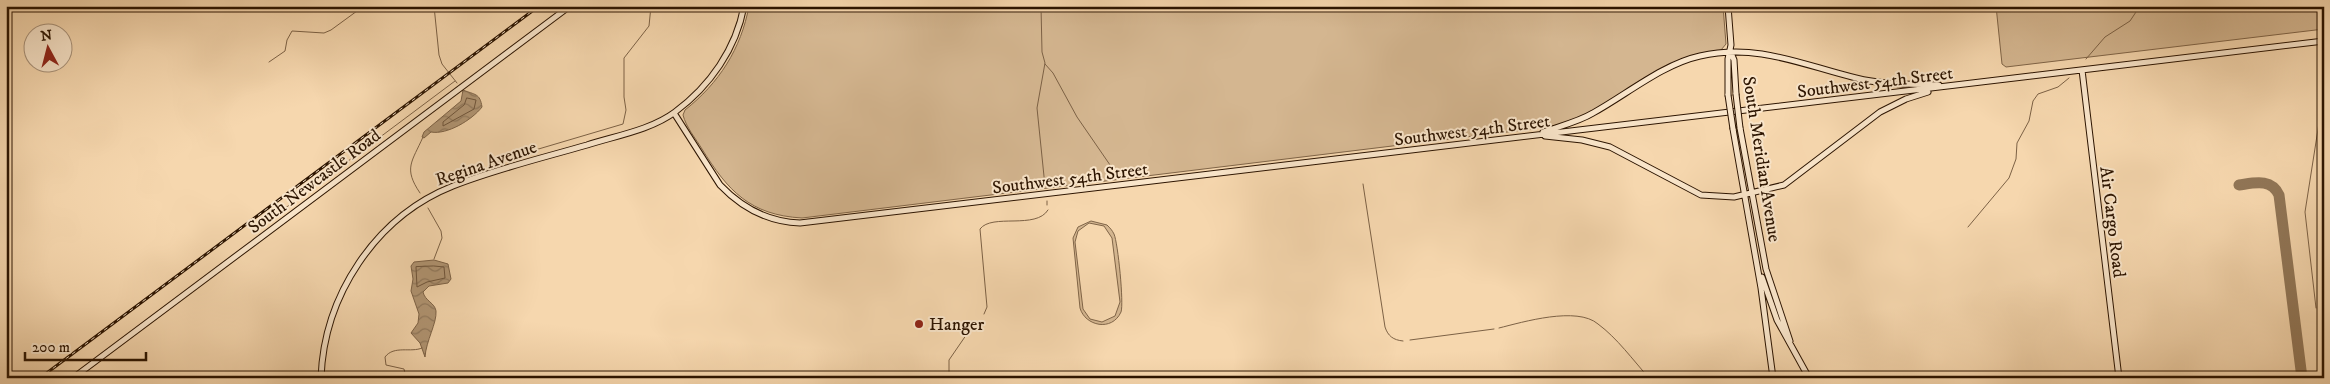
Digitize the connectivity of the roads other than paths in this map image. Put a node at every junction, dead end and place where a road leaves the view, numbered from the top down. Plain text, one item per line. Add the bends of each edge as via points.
1 (570, 6) edge
2 (744, 6) edge
3 (1728, 6) edge
4 (2324, 41) edge
5 (1731, 53) junction
6 (2082, 70) junction
7 (1957, 86) junction
8 (674, 112) junction
9 (1533, 136) junction
10 (1752, 193) junction
11 (1744, 196) junction
12 (1756, 258) junction
13 (1790, 341) junction
14 (73, 378) edge
15 (321, 378) edge
16 (1773, 378) edge
17 (1809, 378) edge
18 (2119, 378) edge

1 - 14 main road, South Newcastle Road
2 - 8 main road, Regina Avenue via 732,44 721,63 708,82
3 - 5 main road, South Meridian Avenue
4 - 6 main road, Southwest 54th Street
5 - 7 main road via 1776,55 1857,78
5 - 9 main road via 1699,56 1680,62 1591,114
5 - 10 main road, South Meridian Avenue, bridge
5 - 11 main road, South Meridian Avenue, bridge via 1728,59 1728,95
6 - 7 main road, Southwest 54th Street
6 - 18 main road, Air Cargo Road
7 - 9 main road, Southwest 54th Street
7 - 10 main road via 1891,105 1793,180
8 - 9 main road, Southwest 54th Street via 729,194 759,215 800,223
8 - 15 main road, Regina Avenue via 626,133 452,186 400,218 372,244 352,271 334,308 326,334
9 - 11 main road via 1596,142 1627,154 1701,195 1721,198
10 - 11 main road
10 - 13 main road, South Meridian Avenue via 1766,269
11 - 12 main road, South Meridian Avenue
12 - 13 main road via 1777,320
12 - 16 main road
13 - 17 main road

